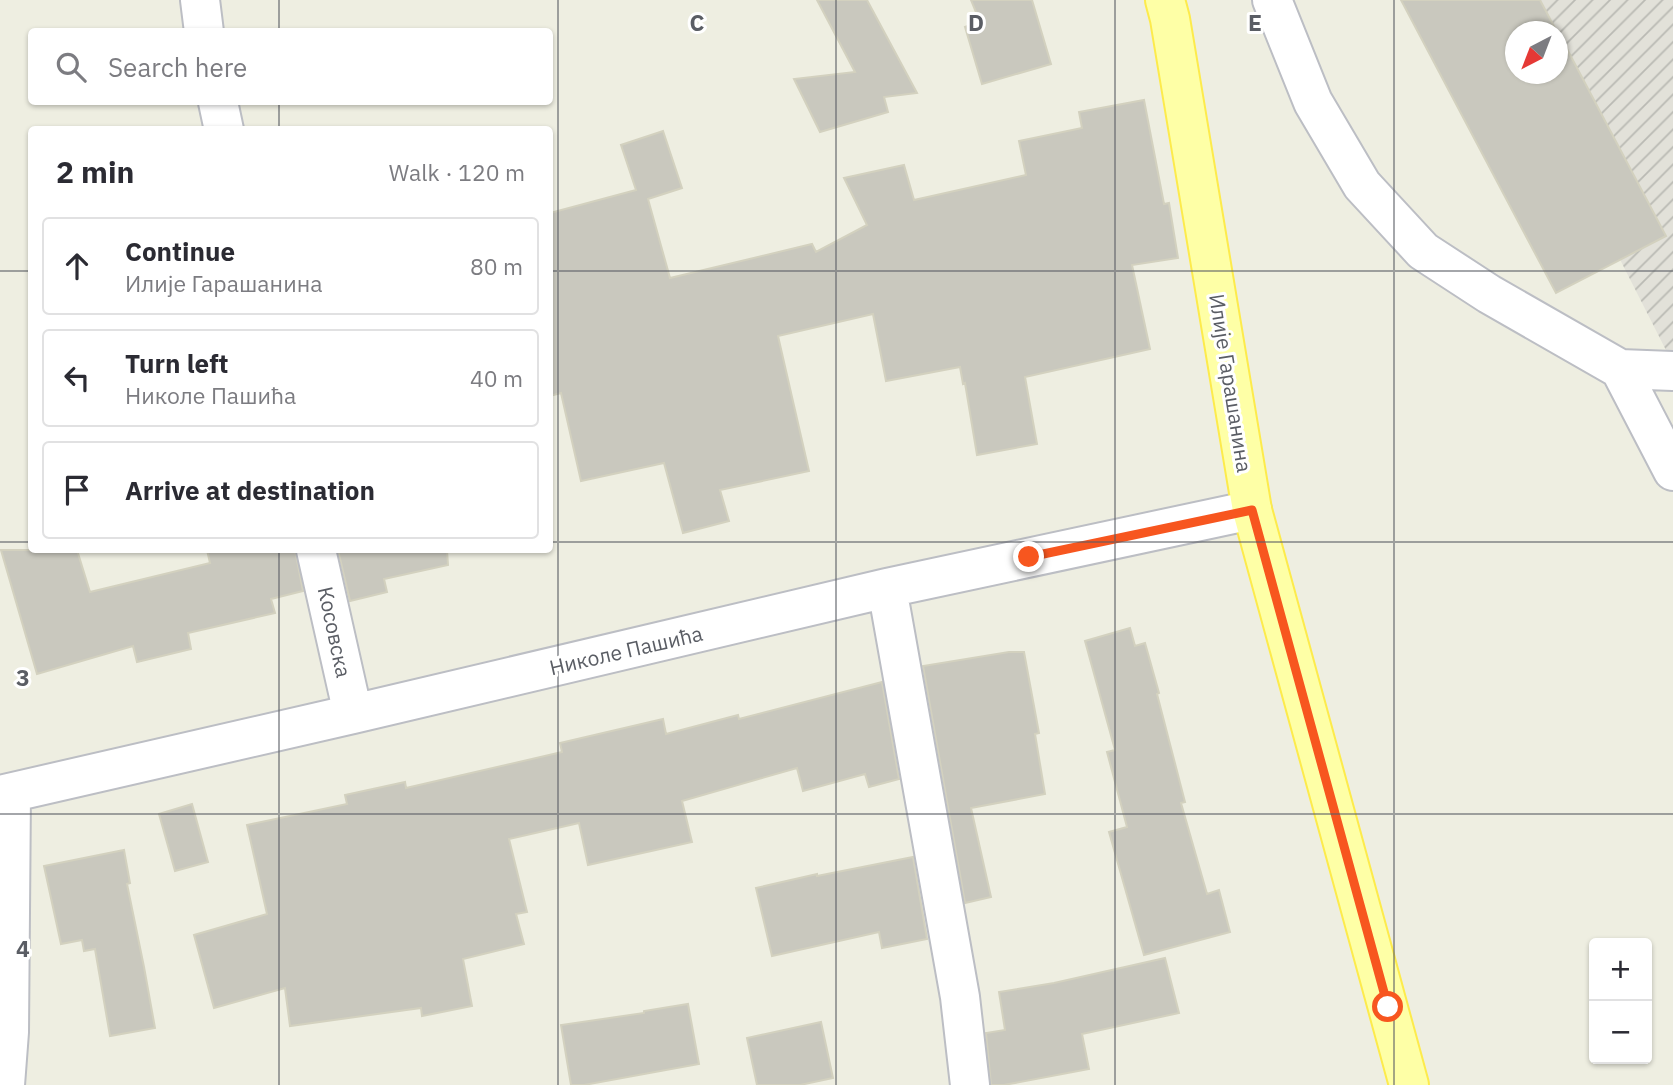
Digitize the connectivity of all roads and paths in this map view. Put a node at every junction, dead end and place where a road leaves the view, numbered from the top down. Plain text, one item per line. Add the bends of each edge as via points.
1 (200, 0) edge
2 (1165, 0) edge
3 (1272, 0) edge
4 (204, 28) edge
5 (219, 105) edge
6 (223, 126) edge
7 (1620, 369) junction
8 (1673, 372) edge
9 (1673, 471) edge
10 (1252, 510) junction
11 (317, 553) edge
12 (887, 588) junction
13 (353, 715) junction
14 (5, 794) edge
15 (5, 1085) edge
16 (970, 1085) edge
17 (1409, 1085) edge

1 - 4 street
2 - 10 main road, Илије Гарашанина
3 - 7 street via 1313,102 1362,185 1423,251
5 - 6 street
7 - 8 street
7 - 9 street
10 - 12 street, Николе Пашића
10 - 17 main road, Илије Гарашанина
11 - 13 street, Косовска
12 - 13 street, Николе Пашића
12 - 16 street via 960,996
13 - 14 street, Николе Пашића
14 - 15 street via 9,1032

